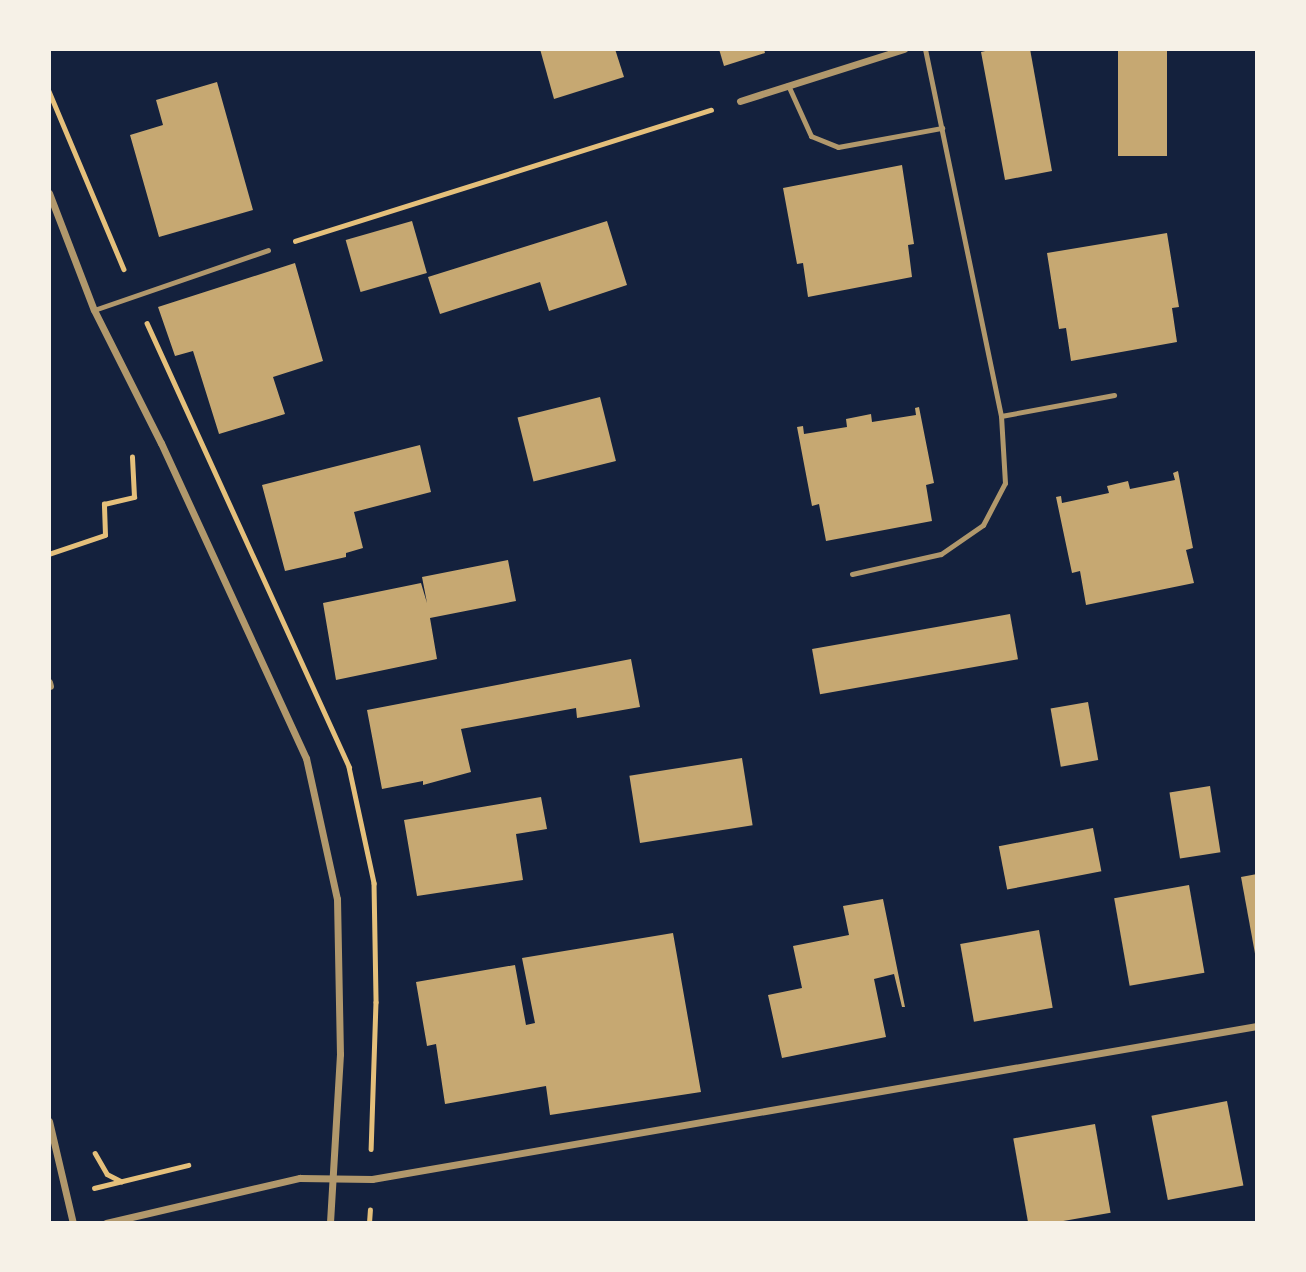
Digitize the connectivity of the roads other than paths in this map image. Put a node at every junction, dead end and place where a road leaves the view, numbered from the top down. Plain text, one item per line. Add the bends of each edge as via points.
1 (904, 49) edge
2 (925, 49) edge
3 (788, 86) junction
4 (740, 101) road end
5 (942, 128) junction
6 (49, 193) edge
7 (268, 250) road end
8 (94, 310) junction
9 (1114, 395) dead end
10 (1001, 416) junction
11 (852, 574) dead end
12 (1257, 1026) edge
13 (49, 1121) edge
14 (332, 1177) junction
15 (73, 1223) edge
16 (106, 1223) edge
17 (330, 1223) edge

1 - 3 street
2 - 5 lane
3 - 4 street
3 - 5 lane via 811,136 838,147
5 - 10 lane
6 - 8 street
7 - 8 lane
8 - 14 street via 161,443 306,758 337,899 340,1054
9 - 10 lane
10 - 11 lane via 1005,483 983,525 941,554
12 - 14 street via 372,1179
13 - 15 street
14 - 16 street via 300,1178
14 - 17 street

